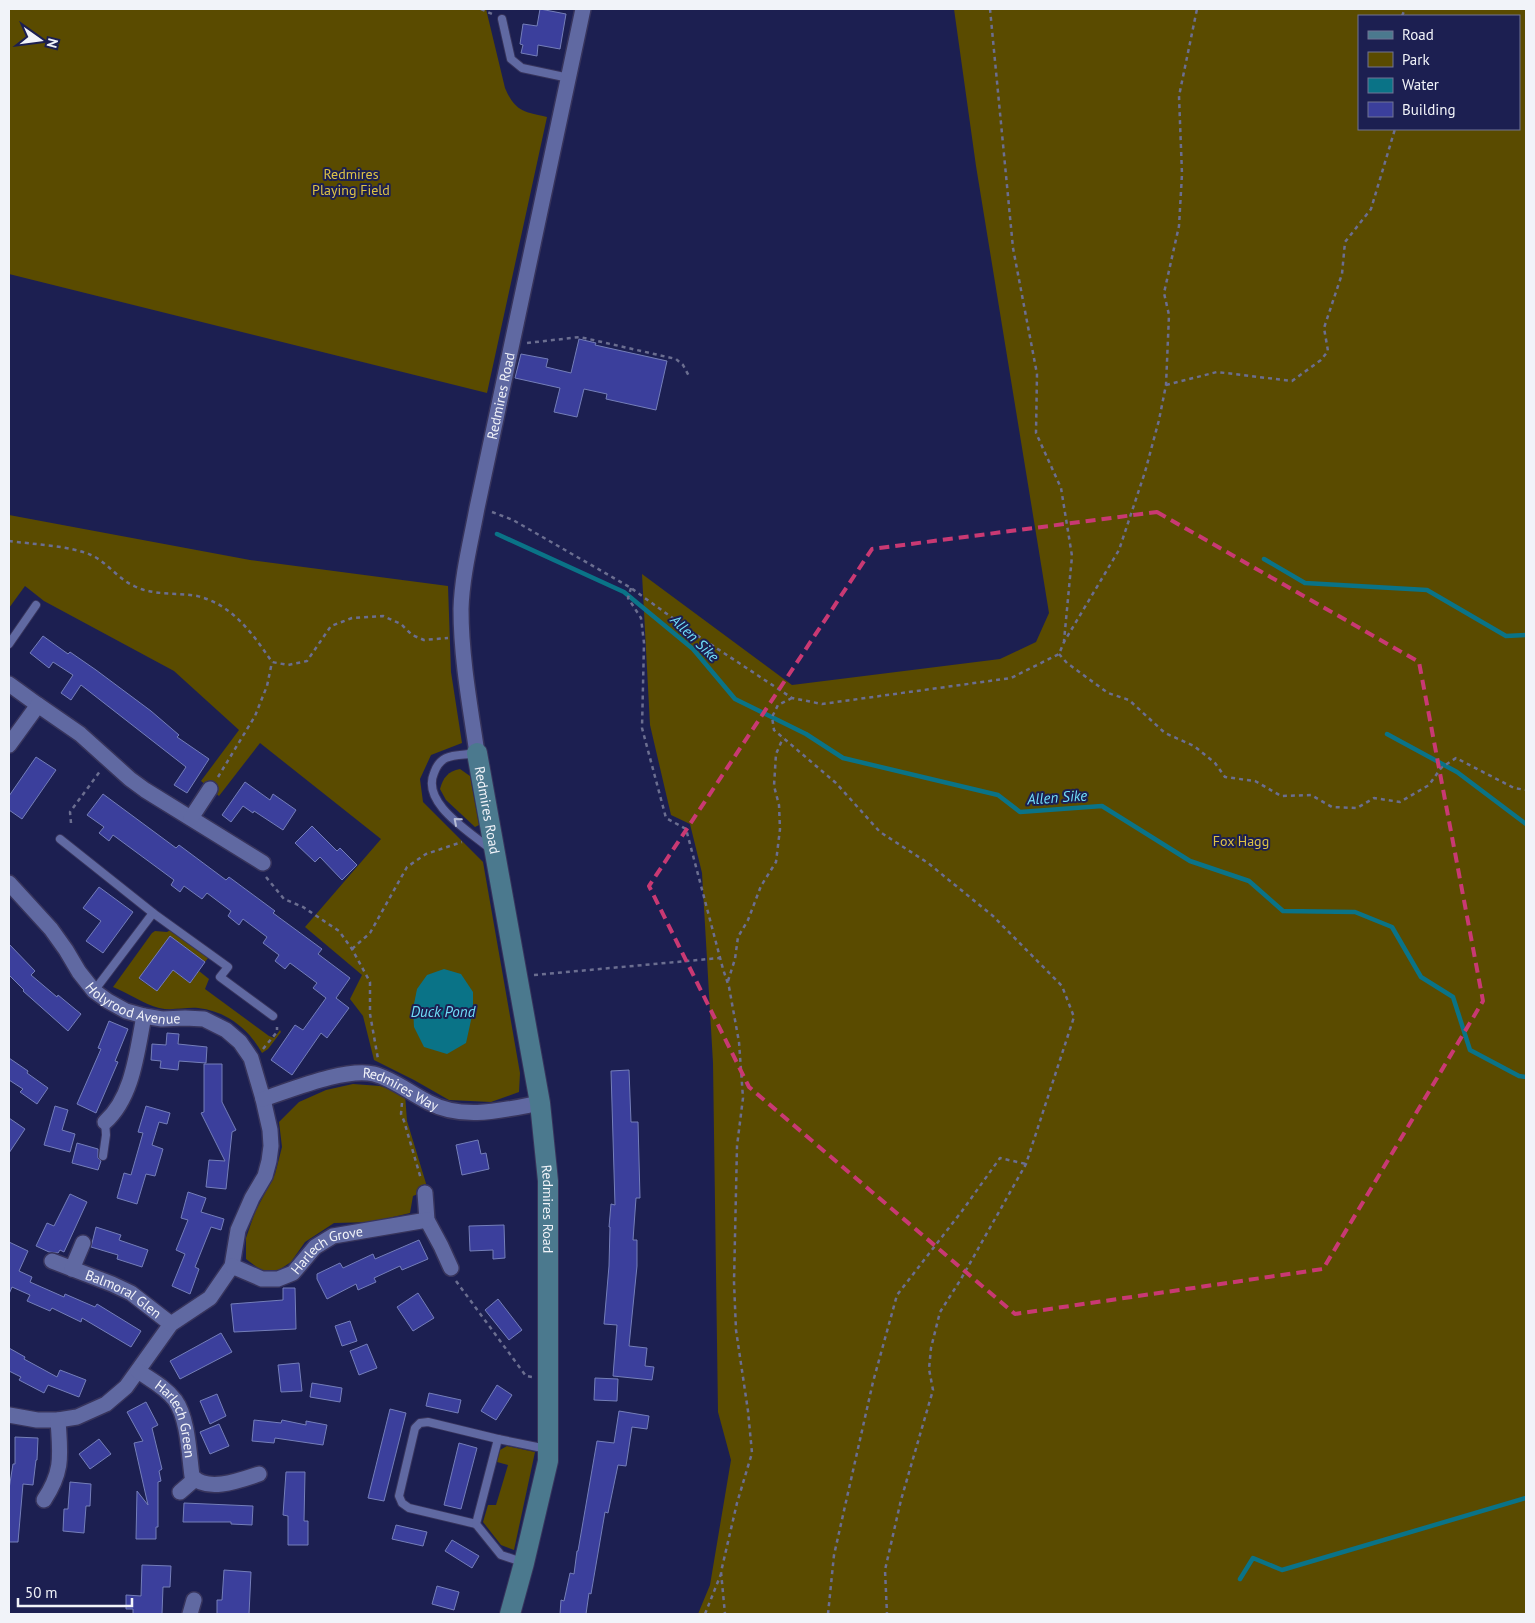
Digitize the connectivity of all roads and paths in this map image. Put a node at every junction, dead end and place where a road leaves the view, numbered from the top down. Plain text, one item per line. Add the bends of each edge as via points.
1 (583, 9) edge
2 (990, 9) edge
3 (1197, 9) edge
4 (502, 20) dead end
5 (568, 78) junction
6 (1395, 130) edge
7 (512, 342) junction
8 (690, 378) dead end
9 (1166, 385) junction
10 (477, 508) junction
11 (9, 541) edge
12 (631, 588) junction
13 (36, 605) dead end
14 (462, 638) junction
15 (1064, 642) junction
16 (9, 644) edge
17 (1059, 654) junction
18 (272, 662) junction
19 (9, 684) edge
20 (792, 698) junction
21 (38, 705) junction
22 (783, 738) junction
23 (9, 745) edge
24 (476, 753) junction
25 (108, 760) junction
26 (210, 789) joint
27 (1526, 790) edge
28 (191, 818) junction
29 (71, 824) dead end
30 (60, 840) dead end
31 (488, 847) junction
32 (263, 864) joint
33 (9, 883) edge
34 (153, 913) junction
35 (352, 949) junction
36 (720, 958) junction
37 (518, 976) junction
38 (727, 982) junction
39 (94, 991) junction
40 (144, 1016) junction
41 (273, 1016) joint
42 (251, 1058) junction
43 (382, 1078) junction
44 (406, 1089) junction
45 (263, 1099) junction
46 (540, 1103) junction
47 (105, 1122) joint
48 (103, 1156) dead end
49 (1026, 1164) junction
50 (425, 1193) joint
51 (427, 1220) junction
52 (83, 1242) dead end
53 (52, 1261) dead end
54 (232, 1266) junction
55 (451, 1268) joint
56 (72, 1269) junction
57 (171, 1324) junction
58 (138, 1371) junction
59 (549, 1380) junction
60 (9, 1414) edge
61 (58, 1420) junction
62 (498, 1438) junction
63 (548, 1449) junction
64 (259, 1474) dead end
65 (195, 1479) junction
66 (180, 1492) dead end
67 (44, 1500) dead end
68 (476, 1524) junction
69 (524, 1563) junction
70 (722, 1572) junction
71 (510, 1614) edge
72 (705, 1614) edge
73 (725, 1614) edge
74 (828, 1614) edge
75 (887, 1614) edge

1 - 5 street, Redmires Road
2 - 15 path via 1013,248 1037,374 1036,433 1061,488 1072,556
3 - 9 path via 1180,96 1182,174 1179,226 1164,293 1169,315
4 - 5 lane via 510,59 522,68
5 - 7 street, Redmires Road
6 - 9 path via 1371,209 1345,242 1342,274 1324,328 1328,351 1321,360 1292,381 1217,372
7 - 8 path via 580,337 676,359
7 - 10 street, Redmires Road
9 - 15 path via 1145,472 1119,550
10 - 12 path via 513,520
10 - 14 street, Redmires Road via 464,579
11 - 18 path via 91,555 132,586 155,593 197,596 222,606 242,622
12 - 20 path
12 - 36 path via 628,598 641,618 644,643 642,728 666,818 686,829
13 - 16 lane
14 - 18 path via 424,640 383,616 352,618 331,626 307,661 288,665
14 - 24 street, Redmires Road
15 - 17 path
17 - 20 path via 1011,678 822,704
17 - 27 path via 1108,693 1129,700 1165,733 1194,746 1225,776 1255,782 1281,796 1311,795 1332,807 1357,808 1374,798 1400,802 1429,784 1441,768 1456,758 1514,788
18 - 26 path via 255,716
19 - 21 street
20 - 22 path via 778,705 772,717 774,730
21 - 23 street
21 - 25 street via 80,734
22 - 38 path via 774,770 780,829 776,862 760,886 738,937
22 - 49 path via 836,783 880,832 928,863 993,916 1062,986 1074,1017
24 - 31 street, Redmires Road
31 -> 24 lane via 440,806 433,794 431,780 436,766 446,758
25 - 28 street via 146,790
25 - 29 path via 70,812
26 - 28 street
28 - 32 street
30 - 34 lane
31 - 35 path via 461,842 426,854 407,867 370,933
31 - 37 street, Redmires Road
32 - 35 path via 265,877 284,899 304,907 339,931
33 - 39 street, Holyrood Avenue via 51,929
34 - 39 lane
34 - 41 lane via 228,967 220,976
35 - 43 path via 370,982 370,1014
36 - 37 path
36 - 38 path
37 - 46 street, Redmires Road
38 - 70 path via 739,1042 743,1098 737,1146 734,1282 736,1330 752,1453
39 - 40 street, Holyrood Avenue via 126,1011
40 - 42 street, Holyrood Avenue via 204,1019 226,1030
40 - 47 street via 126,1090 118,1107
41 - 42 path via 277,1032 263,1050
42 - 45 street, Holyrood Avenue
43 - 44 street, Redmires Way
43 - 45 street, Redmires Way via 374,1074 342,1074
44 - 46 street, Redmires Way via 429,1103 471,1114
44 - 50 path via 401,1114
45 - 54 street, Holyrood Avenue via 270,1130 269,1162 238,1230
46 - 59 street, Redmires Road via 548,1181
47 - 48 lane
49 - 74 path via 1000,1158 897,1295 834,1555
49 - 75 path via 940,1312 931,1348 932,1390 884,1570
50 - 51 street
51 - 54 street, Harlech Grove via 334,1236 315,1247 293,1273 278,1280 262,1279
51 - 55 street
52 - 56 street, Balmoral Glen
53 - 56 street, Balmoral Glen
54 - 57 street via 210,1298
55 - 59 path via 458,1285 526,1376
56 - 57 street, Balmoral Glen via 131,1293
57 - 58 street
58 - 61 street via 106,1404 77,1417
58 - 65 street, Harlech Green via 176,1401
59 - 63 street, Redmires Road
60 - 61 street via 37,1420
61 - 67 street via 58,1473
62 - 63 lane
62 - 68 lane
62 - 68 lane via 428,1422 415,1428 399,1496 402,1503 409,1508
63 - 69 street, Redmires Road via 545,1476
64 - 65 street, Harlech Green via 224,1483 204,1484
65 - 66 street, Harlech Green
68 - 69 lane via 501,1554
69 - 71 street, Redmires Road
70 - 72 path
70 - 73 path

